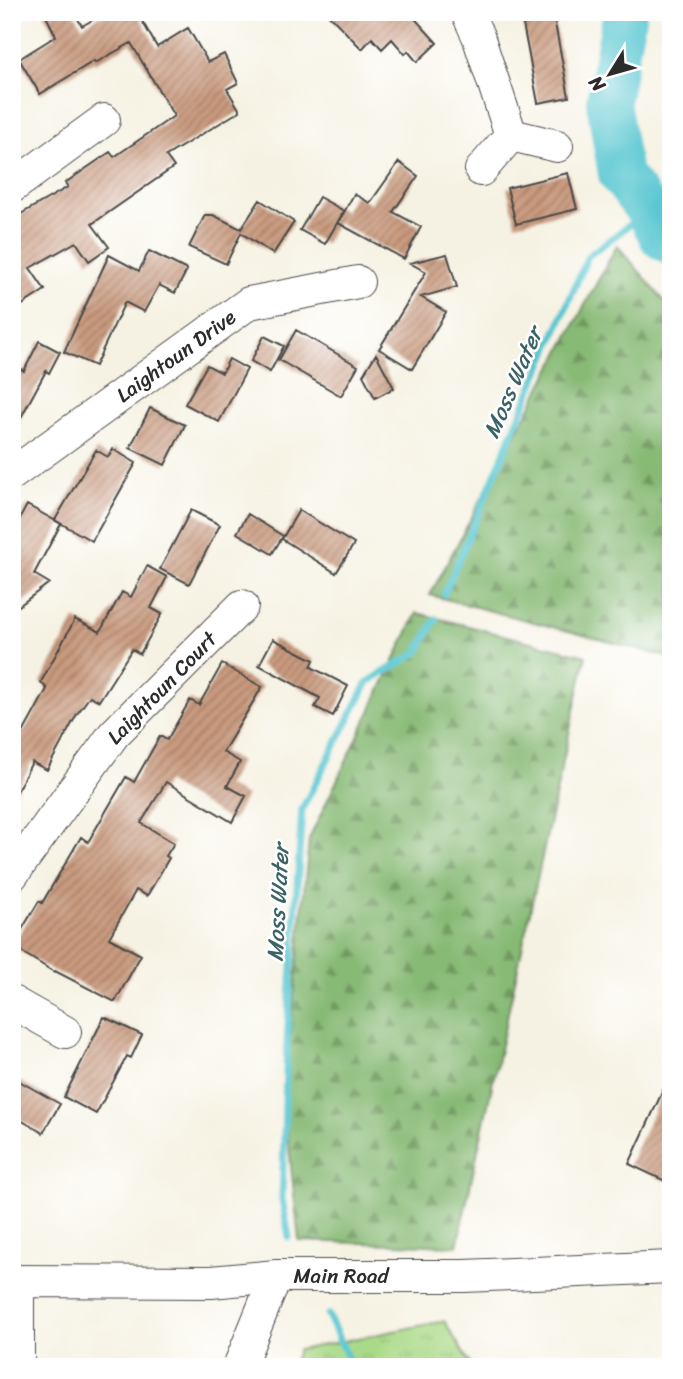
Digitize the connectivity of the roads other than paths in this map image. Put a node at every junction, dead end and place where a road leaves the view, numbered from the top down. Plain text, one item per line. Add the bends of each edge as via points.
1 (467, 12) edge
2 (104, 120) dead end
3 (511, 135) junction
4 (557, 146) dead end
5 (481, 170) dead end
6 (12, 187) edge
7 (358, 282) dead end
8 (12, 474) edge
9 (242, 606) dead end
10 (12, 875) edge
11 (12, 1002) edge
12 (65, 1032) dead end
13 (671, 1267) edge
14 (276, 1276) junction
15 (15, 1281) edge
16 (18, 1367) edge
17 (239, 1367) edge

1 - 3 street
2 - 6 street
3 - 4 street
3 - 5 street
7 - 8 street, Laightoun Drive via 249,303
9 - 10 street, Laightoun Court via 114,734
11 - 12 street
13 - 14 street, Main Road via 464,1276
14 - 15 street, Main Road via 211,1282
14 - 17 street
15 - 16 street

